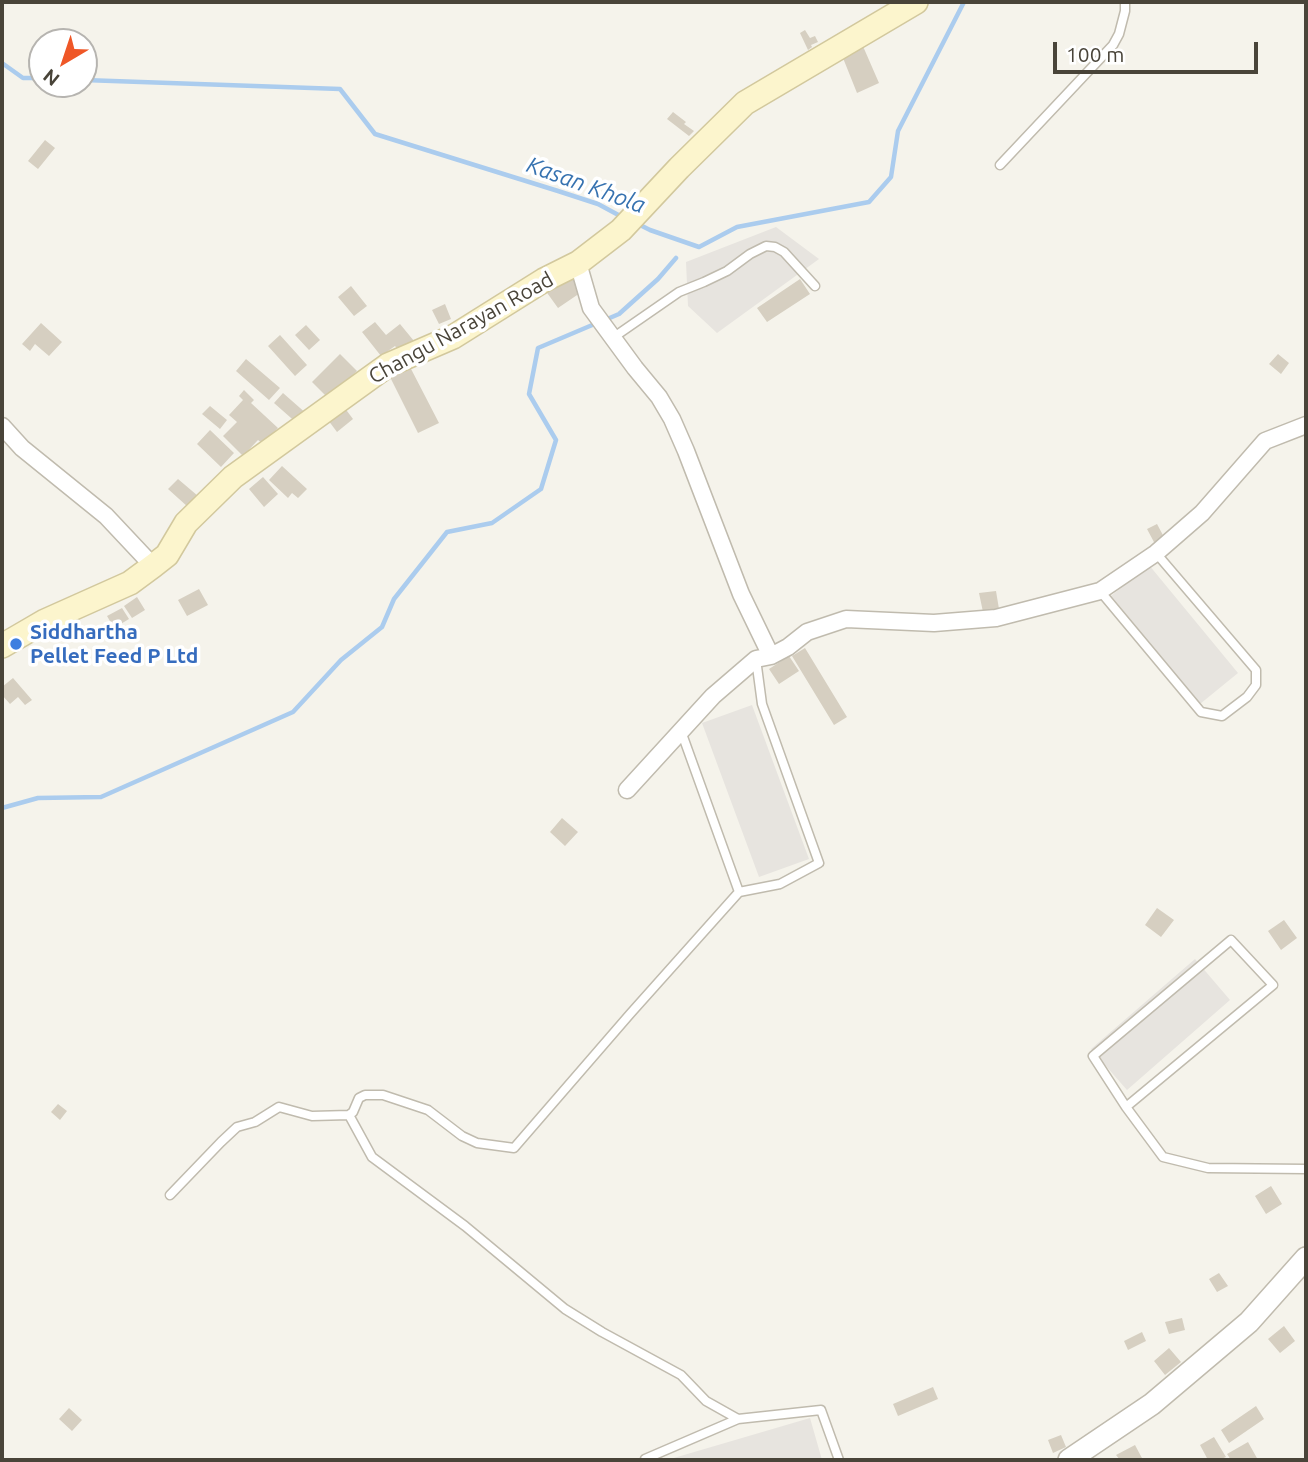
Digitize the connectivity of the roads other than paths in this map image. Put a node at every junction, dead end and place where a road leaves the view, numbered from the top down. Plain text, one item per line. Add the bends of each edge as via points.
1 (916, 2) edge
2 (1125, 2) edge
3 (1000, 165) dead end
4 (578, 262) junction
5 (815, 286) dead end
6 (614, 337) junction
7 (1306, 425) edge
8 (2, 426) edge
9 (1156, 553) junction
10 (153, 566) junction
11 (1100, 591) junction
12 (2, 646) edge
13 (763, 657) junction
14 (681, 731) junction
15 (627, 790) dead end
16 (739, 892) junction
17 (1126, 1107) junction
18 (349, 1115) junction
19 (1306, 1169) edge
20 (170, 1195) dead end
21 (1306, 1258) edge
22 (738, 1419) junction
23 (645, 1460) edge
24 (839, 1460) edge
25 (1069, 1460) edge

1 - 4 main road, Changu Narayan Road via 746,103 621,230
2 - 3 lane via 1119,34 1112,45
4 - 6 street via 591,308
4 - 10 main road, Changu Narayan Road via 453,337 388,365 233,477 186,523 167,555
5 - 6 lane via 784,252 766,246 727,271 679,292
6 - 13 street via 672,419
7 - 9 street via 1265,442 1202,513
8 - 10 street via 22,448 106,516
9 - 11 street
9 - 11 lane via 1256,670 1256,685 1222,716 1201,712
10 - 12 main road, Changu Narayan Road via 130,583
11 - 13 street via 996,618 934,623 846,619 807,632 788,647
13 - 14 street via 718,691
13 - 16 lane via 762,704 819,863 780,884
14 - 15 street
14 - 16 lane
16 - 18 lane via 514,1147 477,1143 428,1110 383,1095 359,1098
17 - 17 lane via 1093,1056 1231,940 1273,985
17 - 19 lane via 1163,1157 1208,1168
18 - 20 lane via 312,1116 279,1107 237,1127
18 - 22 lane via 372,1157 565,1309 681,1375 706,1401
21 - 25 street via 1249,1322 1152,1404
22 - 23 lane
22 - 24 lane via 821,1410

